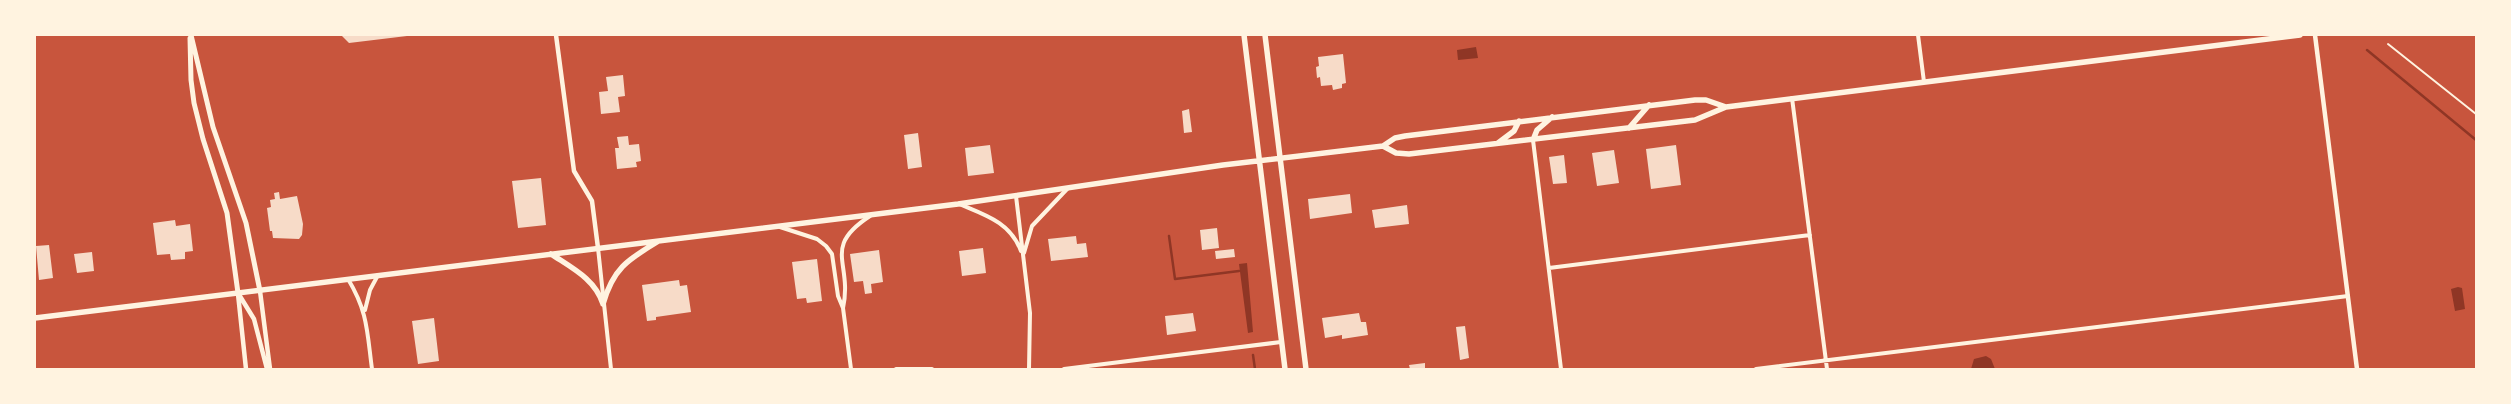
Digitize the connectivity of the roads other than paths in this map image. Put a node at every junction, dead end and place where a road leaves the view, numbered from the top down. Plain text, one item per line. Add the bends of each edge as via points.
1 (191, 35) edge
2 (556, 35) edge
3 (1244, 35) edge
4 (1265, 35) edge
5 (1918, 35) edge
6 (2300, 35) edge
7 (2315, 35) edge
8 (1924, 82) junction
9 (1792, 98) junction
10 (1649, 105) junction
11 (1726, 107) junction
12 (1552, 116) junction
13 (1519, 121) junction
14 (1629, 128) junction
15 (1533, 140) junction
16 (1494, 145) junction
17 (1383, 146) junction
18 (1280, 157) junction
19 (1260, 160) junction
20 (1070, 187) junction
21 (1016, 196) junction
22 (958, 204) junction
23 (872, 215) junction
24 (778, 227) junction
25 (1810, 235) junction
26 (660, 241) junction
27 (598, 248) junction
28 (551, 254) junction
29 (1023, 257) junction
30 (1549, 268) junction
31 (378, 275) junction
32 (348, 279) junction
33 (260, 290) junction
34 (238, 293) junction
35 (2348, 296) junction
36 (603, 304) junction
37 (843, 308) junction
38 (365, 312) junction
39 (35, 318) edge
40 (1281, 342) junction
41 (1826, 360) junction
42 (246, 369) edge
43 (268, 369) edge
44 (372, 369) edge
45 (611, 369) edge
46 (851, 369) edge
47 (896, 369) edge
48 (932, 369) edge
49 (1030, 369) edge
50 (1064, 369) edge
51 (1285, 369) edge
52 (1306, 369) edge
53 (1561, 369) edge
54 (1756, 369) edge
55 (1827, 369) edge
56 (2357, 369) edge

1 - 33 main road via 214,127 246,223
1 - 34 main road via 194,103 227,213
2 - 27 street via 574,171 592,201
3 - 19 main road
4 - 18 main road
5 - 8 street
6 - 8 main road
7 - 35 street
8 - 9 main road
9 - 11 main road
9 - 25 street
10 - 11 main road via 1700,99
10 - 12 main road
10 - 14 main road
11 - 14 main road via 1698,119
12 - 13 main road
12 - 15 main road via 1537,130
13 - 16 main road via 1511,134
13 - 17 main road via 1405,136
14 - 15 main road
15 - 16 main road
15 - 30 street
16 - 17 main road via 1408,154 1396,153
17 - 18 main road
18 - 19 main road
18 - 52 main road
19 - 20 main road
19 - 40 main road
20 - 21 main road
20 - 29 street via 1032,226
21 - 22 main road
21 - 29 street
22 - 23 main road
22 - 29 street via 1007,227 1016,238
23 - 24 main road
23 - 37 street via 852,229 842,243 846,293
24 - 26 main road
24 - 37 street via 817,239 829,250
25 - 30 street
25 - 41 street
26 - 27 main road
26 - 36 main road via 616,272
27 - 28 main road
27 - 36 street
28 - 31 main road
28 - 36 main road via 587,278 598,290
29 - 49 street via 1031,326
30 - 53 street
31 - 32 main road
31 - 38 street via 370,290
32 - 33 main road
32 - 38 street
33 - 34 main road
33 - 43 street
34 - 39 main road
34 - 42 street
34 - 43 street via 254,319
35 - 41 street
35 - 56 street
36 - 45 street
37 - 46 street
38 - 44 street
40 - 50 street
40 - 51 main road
41 - 54 street
41 - 55 street
47 - 48 street

